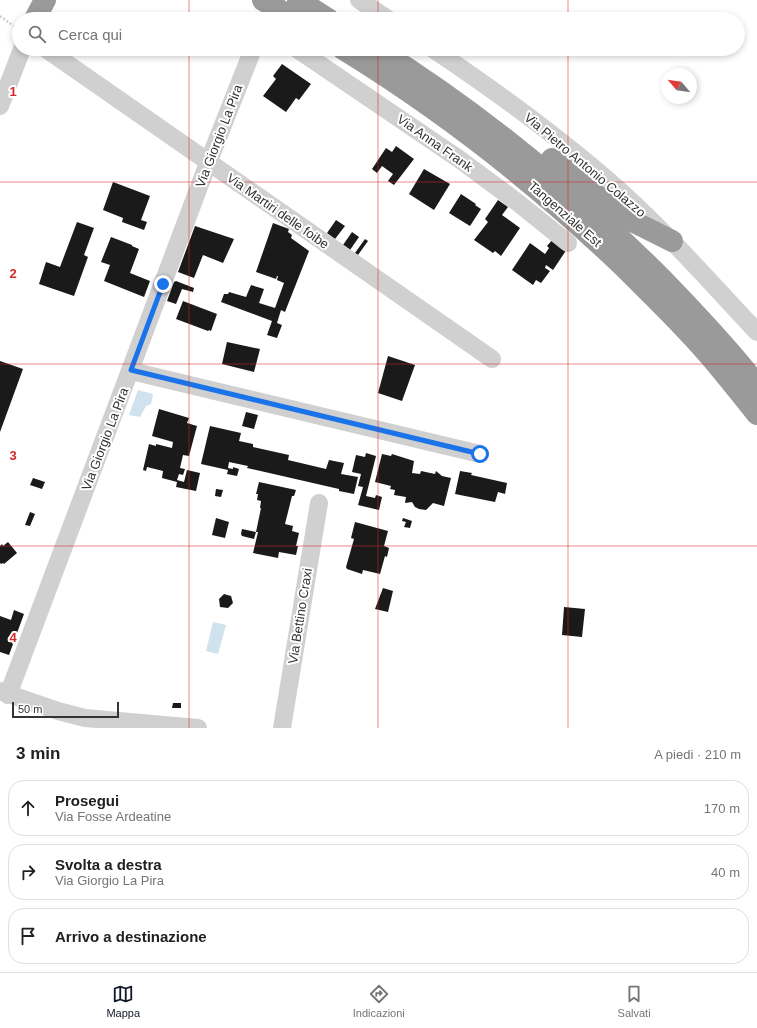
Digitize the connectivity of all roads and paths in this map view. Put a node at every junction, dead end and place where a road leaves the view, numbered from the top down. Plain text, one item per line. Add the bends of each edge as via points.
1 (40, 0) edge
2 (45, 0) edge
3 (298, 0) edge
4 (359, 0) edge
5 (262, 2) edge
6 (36, 12) edge
7 (38, 12) edge
8 (281, 12) edge
9 (317, 12) edge
10 (377, 12) edge
11 (0, 16) edge
12 (12, 25) edge
13 (19, 56) edge
14 (56, 56) edge
15 (250, 56) edge
16 (307, 56) edge
17 (355, 56) edge
18 (388, 56) edge
19 (442, 56) edge
20 (0, 106) edge
21 (474, 115) junction
22 (208, 163) junction
23 (672, 241) junction
24 (568, 244) dead end
25 (757, 332) edge
26 (492, 359) dead end
27 (131, 370) junction
28 (757, 385) edge
29 (757, 414) edge
30 (480, 454) dead end
31 (319, 503) dead end
32 (4, 693) edge
33 (198, 728) edge
34 (282, 728) edge

1 - 6 highway
2 - 7 highway
3 - 9 highway
4 - 10 street
5 - 8 highway
11 - 12 path
13 - 20 street
14 - 22 street, Via Martiri delle foibe
15 - 22 street, Via Giorgio La Pira
16 - 24 street, Via Anna Frank via 458,158
17 - 29 highway, Tangenziale Est via 459,126 593,238 654,296 704,350
18 - 21 highway, Tangenziale Est
19 - 23 street, Via Pietro Antonio Colazzo via 556,138 618,189
21 - 23 highway via 522,135 607,204 632,221
21 - 28 highway, Tangenziale Est via 536,164 632,249 688,306
22 - 26 street, Via Martiri delle foibe
22 - 27 street, Via Giorgio La Pira
23 - 25 street, Via Pietro Antonio Colazzo
27 - 30 street
27 - 32 street, Via Giorgio La Pira
31 - 34 street, Via Bettino Craxi
32 - 33 street via 85,718

